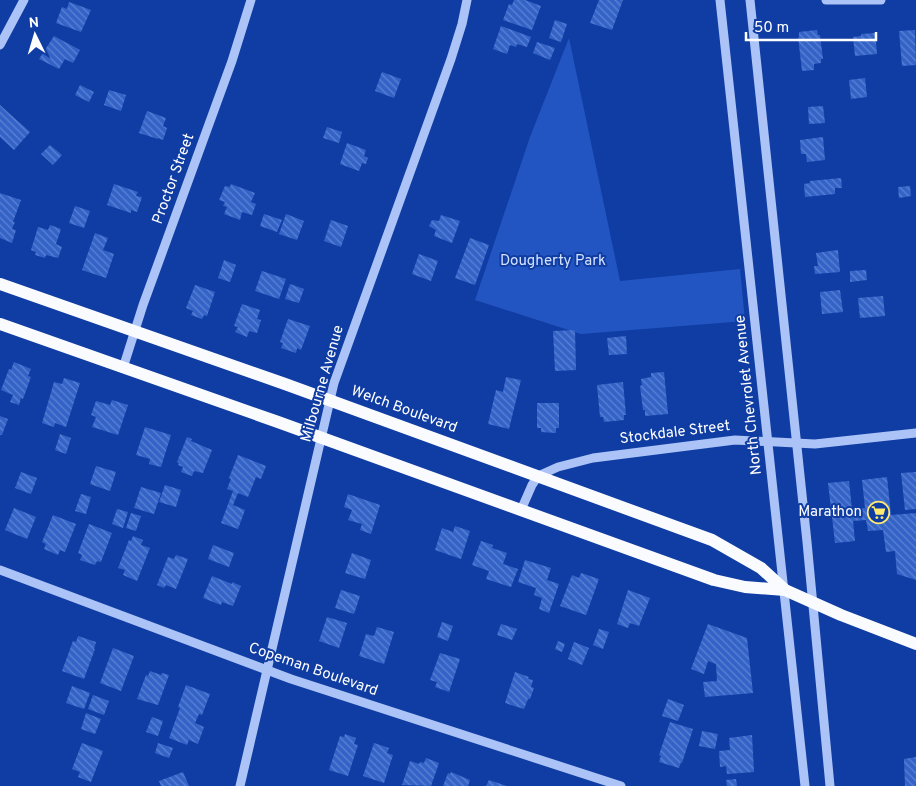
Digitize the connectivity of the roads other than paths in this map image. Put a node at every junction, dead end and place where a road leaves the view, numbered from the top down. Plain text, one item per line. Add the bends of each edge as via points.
1 (24, 0) edge
2 (251, 0) edge
3 (466, 0) edge
4 (720, 0) edge
5 (750, 0) edge
6 (826, 0) edge
7 (881, 0) edge
8 (0, 45) edge
9 (0, 284) edge
10 (0, 324) edge
11 (136, 331) junction
12 (123, 368) junction
13 (330, 401) junction
14 (916, 433) edge
15 (321, 438) junction
16 (768, 441) junction
17 (796, 443) junction
18 (538, 476) junction
19 (521, 510) junction
20 (0, 570) edge
21 (785, 590) junction
22 (812, 603) junction
23 (916, 644) edge
24 (267, 670) junction
25 (240, 786) edge
26 (621, 786) edge
27 (806, 786) edge
28 (830, 786) edge

1 - 8 street
2 - 11 street, Proctor Street
3 - 13 street, Milbourne Avenue via 451,59 337,372
4 - 16 street, North Chevrolet Avenue
5 - 17 street
6 - 7 street
9 - 11 main road, Welch Boulevard
10 - 12 main road, Welch Boulevard
11 - 12 street, Proctor Street
11 - 13 main road, Welch Boulevard
12 - 15 main road, Welch Boulevard
13 - 15 street, Milbourne Avenue
13 - 18 main road, Welch Boulevard
14 - 17 street, Stockdale Street via 821,444
15 - 19 main road, Welch Boulevard
15 - 24 street, Milbourne Avenue
16 - 17 street, Stockdale Street
16 - 18 street, Stockdale Street via 735,440 610,455 558,467
16 - 21 street, North Chevrolet Avenue
17 - 22 street
18 - 19 street
18 - 21 main road, Welch Boulevard via 712,540 760,568
19 - 21 main road, Welch Boulevard via 714,580 745,588
20 - 24 street, Copeman Boulevard
21 - 22 main road, Welch Boulevard
21 - 27 street, North Chevrolet Avenue
22 - 23 main road, Welch Boulevard
22 - 28 street
24 - 25 street, Milbourne Avenue
24 - 26 street, Copeman Boulevard

